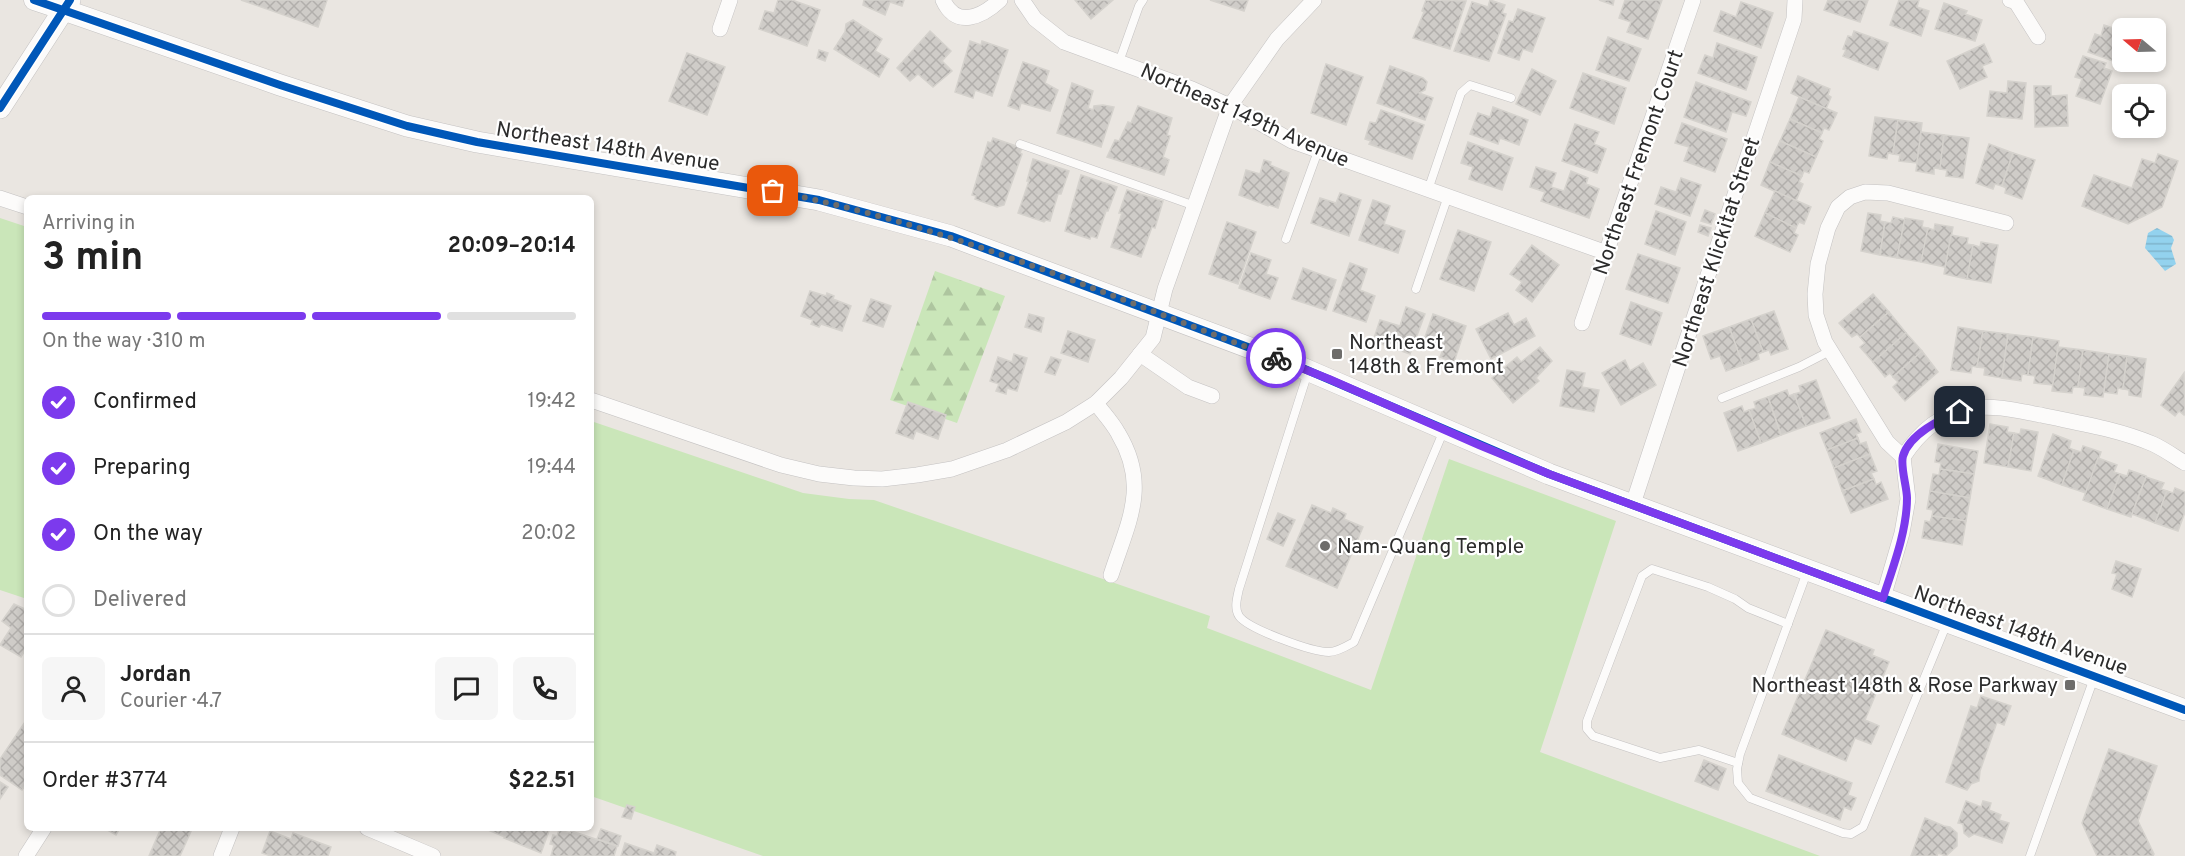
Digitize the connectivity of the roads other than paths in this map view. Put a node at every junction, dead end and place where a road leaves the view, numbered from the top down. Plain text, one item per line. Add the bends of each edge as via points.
1 (34, 0) edge
2 (730, 0) edge
3 (943, 0) edge
4 (1000, 0) edge
5 (1022, 0) edge
6 (1143, 0) edge
7 (1314, 0) edge
8 (1693, 0) edge
9 (1795, 0) edge
10 (2010, 0) edge
11 (67, 5) edge
12 (720, 29) dead end
13 (2038, 37) dead end
14 (1119, 62) junction
15 (1511, 98) dead end
16 (1230, 106) junction
17 (0, 108) edge
18 (1020, 144) dead end
19 (1318, 151) junction
20 (1428, 190) junction
21 (1448, 196) junction
22 (0, 198) edge
23 (24, 206) edge
24 (1195, 206) junction
25 (2006, 223) dead end
26 (1286, 240) dead end
27 (1607, 253) junction
28 (1416, 289) dead end
29 (1160, 313) junction
30 (1582, 323) dead end
31 (1830, 351) junction
32 (1140, 354) junction
33 (1309, 370) junction
34 (1212, 396) dead end
35 (1722, 398) dead end
36 (594, 401) edge
37 (1096, 403) junction
38 (1444, 430) junction
39 (1903, 457) junction
40 (2185, 463) edge
41 (1634, 504) junction
42 (1808, 570) junction
43 (1111, 575) dead end
44 (1883, 598) junction
45 (1948, 622) junction
46 (1788, 624) junction
47 (2095, 676) junction
48 (2185, 710) edge
49 (1738, 764) junction
50 (42, 831) edge
51 (231, 831) edge
52 (374, 831) edge
53 (26, 856) edge
54 (221, 856) edge
55 (433, 856) edge
56 (2030, 856) edge

1 - 11 street, Northeast 148th Avenue
2 - 12 street
3 - 4 street via 950,11 968,18 978,16
5 - 14 street, Northeast 149th Avenue via 1035,19 1064,42
6 - 14 lane
7 - 16 street via 1277,39
8 - 27 street, Northeast Fremont Court
9 - 41 street, Northeast Klickitat Street via 1794,20
10 - 13 street via 2016,2
11 - 17 main road
11 - 29 main road, Northeast 148th Avenue via 290,89 407,126 864,211 962,240
14 - 16 street, Northeast 149th Avenue
15 - 20 lane via 1470,85 1461,93
16 - 19 street, Northeast 149th Avenue
16 - 24 street
18 - 24 lane
19 - 20 street, Northeast 149th Avenue
19 - 26 lane
20 - 21 street, Northeast 149th Avenue
21 - 27 street, Northeast 149th Avenue
21 - 28 lane
22 - 23 street
24 - 29 street via 1165,288
25 - 31 street via 1888,194 1865,192 1850,197 1838,207 1818,264 1816,315
27 - 30 street, Northeast Fremont Court
29 - 32 street via 1153,338
29 - 33 main road, Northeast 148th Avenue
31 - 35 lane
31 - 39 street via 1887,442
32 - 34 street via 1188,387
32 - 37 street
33 - 38 main road, Northeast 148th Avenue
33 - 38 lane via 1239,589 1236,605 1243,622 1309,650 1331,653 1354,642
36 - 37 street via 781,465 819,474 882,479 918,476 976,462 1036,438
37 - 43 street via 1128,452 1136,491
38 - 41 main road, Northeast 148th Avenue
39 - 40 street via 1927,427 1949,415 1972,408 1998,407 2131,437
39 - 44 street via 1908,499
41 - 42 main road, Northeast 148th Avenue
42 - 44 main road, Northeast 148th Avenue
42 - 46 lane
44 - 45 main road, Northeast 148th Avenue
45 - 47 main road, Northeast 148th Avenue
45 - 49 lane via 1858,832 1843,833 1750,798 1738,783
46 - 49 lane
46 - 49 lane via 1708,587 1652,569 1647,571 1587,721 1593,736 1660,759 1699,750
47 - 48 main road, Northeast 148th Avenue
47 - 56 lane
50 - 53 street
51 - 54 street
52 - 55 street

